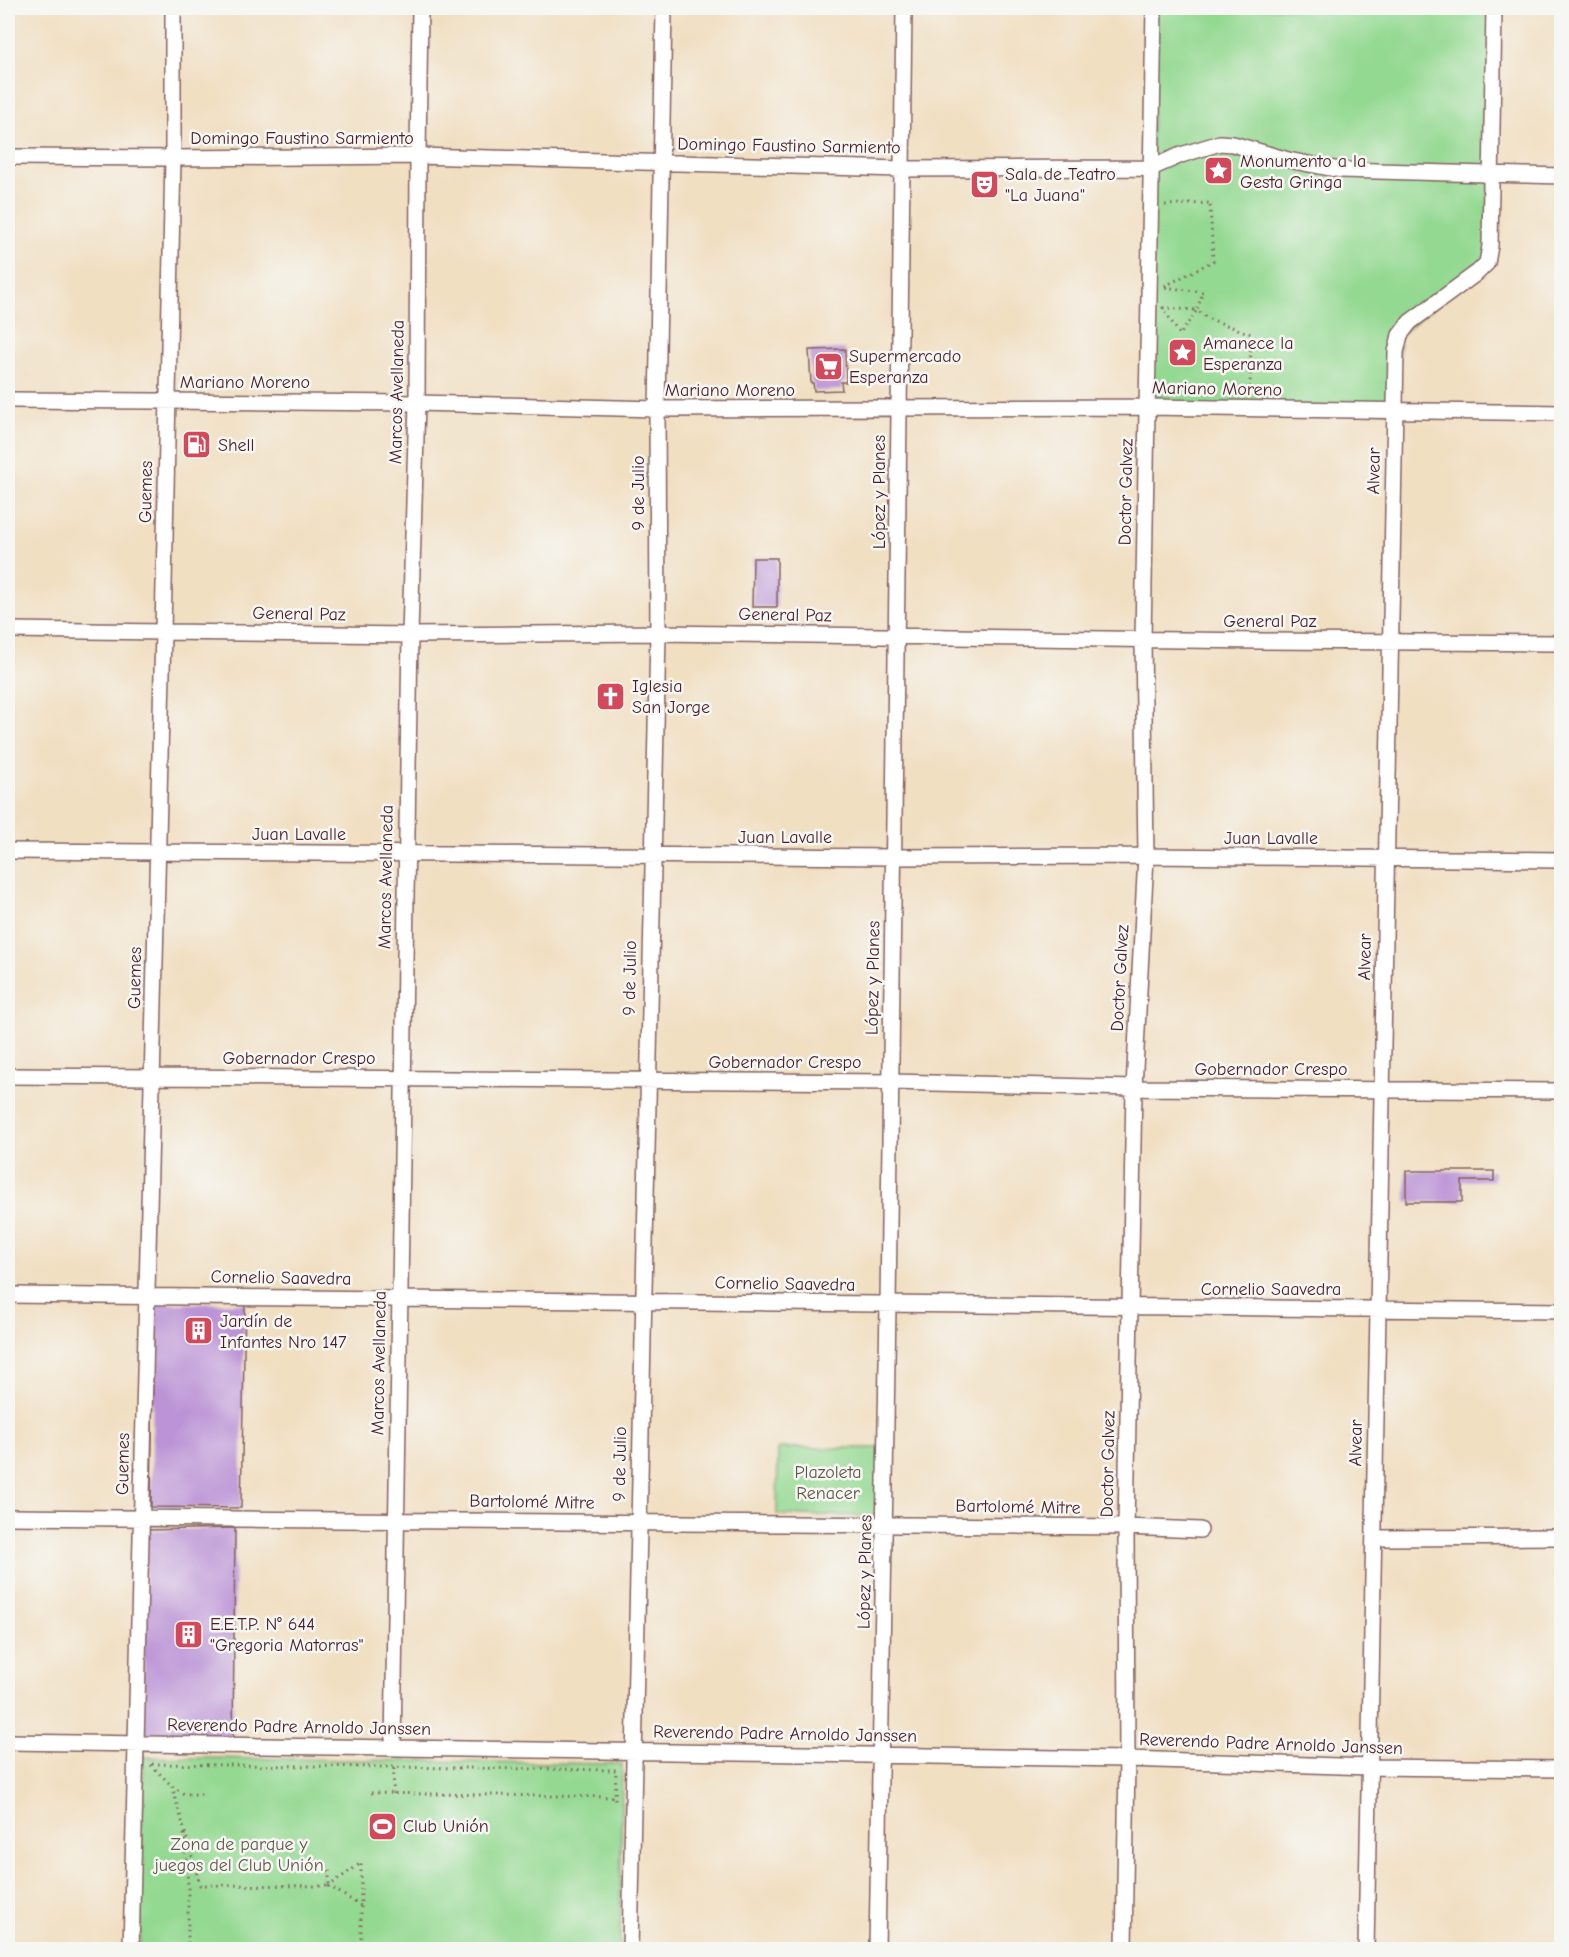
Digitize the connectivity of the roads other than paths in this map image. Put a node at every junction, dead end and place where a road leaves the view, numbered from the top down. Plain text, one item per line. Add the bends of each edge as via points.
1 (173, 8) edge
2 (420, 8) edge
3 (664, 8) edge
4 (904, 8) edge
5 (1154, 8) edge
6 (1494, 8) edge
7 (417, 156) junction
8 (8, 157) edge
9 (173, 158) junction
10 (661, 162) junction
11 (1151, 168) junction
12 (901, 169) junction
13 (1491, 175) junction
14 (1562, 176) edge
15 (8, 400) edge
16 (168, 401) junction
17 (417, 403) junction
18 (1147, 407) junction
19 (657, 409) junction
20 (899, 409) junction
21 (1395, 411) junction
22 (1562, 413) edge
23 (8, 630) edge
24 (163, 632) junction
25 (658, 633) junction
26 (410, 635) junction
27 (898, 636) junction
28 (1143, 640) junction
29 (1391, 641) junction
30 (1562, 643) edge
31 (8, 851) edge
32 (158, 852) junction
33 (406, 854) junction
34 (652, 856) junction
35 (1146, 856) junction
36 (894, 857) junction
37 (1386, 858) junction
38 (1562, 860) edge
39 (8, 1076) edge
40 (152, 1077) junction
41 (403, 1078) junction
42 (648, 1080) junction
43 (891, 1082) junction
44 (1134, 1088) junction
45 (1382, 1089) junction
46 (1562, 1091) edge
47 (8, 1295) edge
48 (147, 1296) junction
49 (400, 1299) junction
50 (643, 1302) junction
51 (888, 1305) junction
52 (1130, 1308) junction
53 (1378, 1310) junction
54 (1562, 1311) edge
55 (8, 1517) edge
56 (141, 1517) junction
57 (396, 1520) junction
58 (638, 1522) junction
59 (885, 1525) junction
60 (1126, 1527) junction
61 (1200, 1530) dead end
62 (1562, 1536) edge
63 (1374, 1538) junction
64 (8, 1742) edge
65 (136, 1744) junction
66 (393, 1748) junction
67 (633, 1752) junction
68 (880, 1755) junction
69 (1127, 1759) junction
70 (1370, 1767) junction
71 (1562, 1769) edge
72 (131, 1950) edge
73 (630, 1950) edge
74 (877, 1950) edge
75 (1124, 1950) edge
76 (1366, 1950) edge

1 - 9 street, Guemes
2 - 7 street, Marcos Avellaneda
3 - 10 street, 9 de Julio
4 - 12 street, López y Planes
5 - 11 street, Doctor Galvez
6 - 13 street, Alvear
7 - 9 street, Domingo Faustino Sarmiento
7 - 10 street, Domingo Faustino Sarmiento
7 - 17 street, Marcos Avellaneda
8 - 9 street, Domingo Faustino Sarmiento
9 - 16 street, Guemes
10 - 12 street, Domingo Faustino Sarmiento
10 - 19 street, 9 de Julio
11 - 12 street, Domingo Faustino Sarmiento
11 - 13 street, Domingo Faustino Sarmiento via 1220,143 1340,170
11 - 18 street, Doctor Galvez
12 - 20 street, López y Planes
13 - 14 street, Domingo Faustino Sarmiento
13 - 21 street, Alvear via 1487,263 1410,322 1400,335 1395,352
15 - 16 street, Mariano Moreno
16 - 17 street, Mariano Moreno
16 - 24 street, Guemes
17 - 19 street, Mariano Moreno
17 - 26 street, Marcos Avellaneda
18 - 20 street, Mariano Moreno
18 - 21 street, Mariano Moreno
18 - 28 street, Doctor Galvez
19 - 20 street, Mariano Moreno
19 - 25 street, 9 de Julio
20 - 27 street, López y Planes
21 - 22 street, Mariano Moreno
21 - 29 street, Alvear
23 - 24 street, General Paz
24 - 26 street, General Paz
24 - 32 street, Guemes
25 - 26 street, General Paz
25 - 27 street, General Paz
25 - 34 street, 9 de Julio
26 - 33 street, Marcos Avellaneda
27 - 28 street, General Paz
27 - 36 street, López y Planes
28 - 29 street, General Paz
28 - 35 street, Doctor Galvez
29 - 30 street, General Paz
29 - 37 street, Alvear
31 - 32 street, Juan Lavalle
32 - 33 street, Juan Lavalle
32 - 40 street, Guemes
33 - 34 street, Juan Lavalle
33 - 41 street, Marcos Avellaneda
34 - 36 street, Juan Lavalle
34 - 42 street, 9 de Julio
35 - 36 street, Juan Lavalle
35 - 37 street, Juan Lavalle
35 - 44 street, Doctor Galvez
36 - 43 street, López y Planes
37 - 38 street, Juan Lavalle
37 - 45 street, Alvear
39 - 40 street, Gobernador Crespo
40 - 41 street, Gobernador Crespo
40 - 48 street, Guemes
41 - 42 street, Gobernador Crespo
41 - 49 street, Marcos Avellaneda
42 - 43 street, Gobernador Crespo
42 - 50 street, 9 de Julio
43 - 44 street, Gobernador Crespo
43 - 51 street, López y Planes
44 - 45 street, Gobernador Crespo
44 - 52 street, Doctor Galvez
45 - 46 street, Gobernador Crespo
45 - 53 street, Alvear
47 - 48 street, Cornelio Saavedra
48 - 49 street, Cornelio Saavedra
48 - 56 street, Guemes
49 - 50 street, Cornelio Saavedra
49 - 57 street, Marcos Avellaneda
50 - 51 street, Cornelio Saavedra
50 - 58 street, 9 de Julio
51 - 52 street, Cornelio Saavedra
51 - 59 street, López y Planes
52 - 53 street, Cornelio Saavedra
52 - 60 street, Doctor Galvez
53 - 54 street, Cornelio Saavedra
53 - 63 street, Alvear
55 - 56 street, Bartolomé Mitre
56 - 57 street, Bartolomé Mitre
56 - 65 street, Guemes
57 - 58 street, Bartolomé Mitre
57 - 66 street, Marcos Avellaneda
58 - 59 street, Bartolomé Mitre
58 - 67 street, 9 de Julio
59 - 60 street, Bartolomé Mitre
59 - 68 street, López y Planes
60 - 61 street, Bartolomé Mitre
60 - 69 street, Doctor Galvez
62 - 63 street
63 - 70 street, Alvear
64 - 65 street, Reverendo Padre Arnoldo Janssen
65 - 66 street, Reverendo Padre Arnoldo Janssen
65 - 72 street, Guemes
66 - 67 street, Reverendo Padre Arnoldo Janssen
67 - 68 street, Reverendo Padre Arnoldo Janssen
67 - 73 street, 9 de Julio
68 - 69 street, Reverendo Padre Arnoldo Janssen
68 - 74 street, López y Planes
69 - 70 street, Reverendo Padre Arnoldo Janssen
69 - 75 street, Doctor Galvez
70 - 71 street, Reverendo Padre Arnoldo Janssen
70 - 76 street, Alvear

